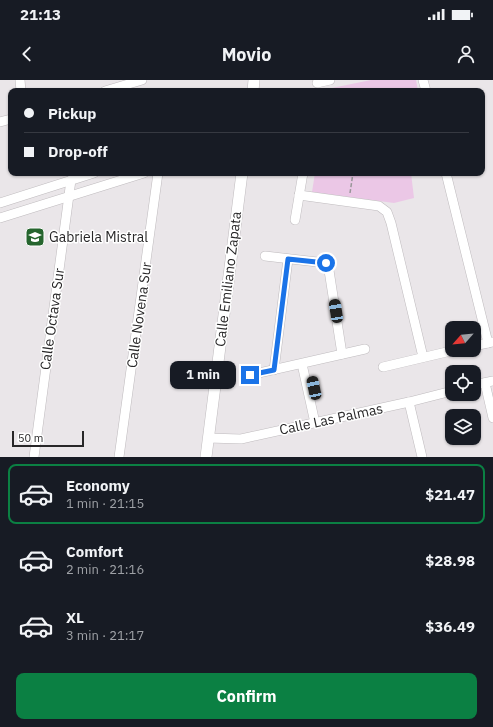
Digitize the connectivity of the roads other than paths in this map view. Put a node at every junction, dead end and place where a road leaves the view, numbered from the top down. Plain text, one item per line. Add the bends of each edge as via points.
1 (142, 80) edge
2 (330, 80) edge
3 (317, 85) edge
4 (109, 87) edge
5 (123, 88) edge
6 (84, 176) edge
7 (135, 176) edge
8 (158, 176) edge
9 (242, 176) edge
10 (302, 176) edge
11 (447, 176) edge
12 (71, 180) junction
13 (299, 195) junction
14 (69, 197) junction
15 (0, 203) edge
16 (0, 218) edge
17 (295, 220) dead end
18 (264, 256) dead end
19 (288, 259) junction
20 (490, 342) edge
21 (365, 349) dead end
22 (445, 352) edge
23 (342, 354) junction
24 (423, 357) junction
25 (306, 363) junction
26 (383, 367) dead end
27 (274, 370) junction
28 (250, 375) dead end
29 (489, 382) edge
30 (445, 393) edge
31 (409, 402) junction
32 (493, 418) edge
33 (318, 422) junction
34 (208, 438) junction
35 (34, 457) edge
36 (119, 457) edge
37 (206, 457) edge
38 (422, 457) edge

1 - 5 street
2 - 3 street
4 - 5 street
6 - 12 street
7 - 14 street
8 - 36 street, Calle Novena Sur
9 - 34 street, Calle Emiliano Zapata
10 - 13 street
11 - 20 street
12 - 14 street, Calle Octava Sur
12 - 15 street
13 - 17 street
13 - 24 street via 379,206 387,212
14 - 16 street
14 - 35 street, Calle Octava Sur
18 - 19 street
19 - 23 street via 328,264
19 - 27 street
21 - 23 street
22 - 24 street
23 - 25 street
24 - 26 street
25 - 27 street
25 - 33 street
27 - 28 street
29 - 32 street
30 - 31 street, Calle Las Palmas
31 - 33 street, Calle Las Palmas
31 - 38 street
33 - 34 street, Calle Las Palmas via 241,439
34 - 37 street, Calle Emiliano Zapata

